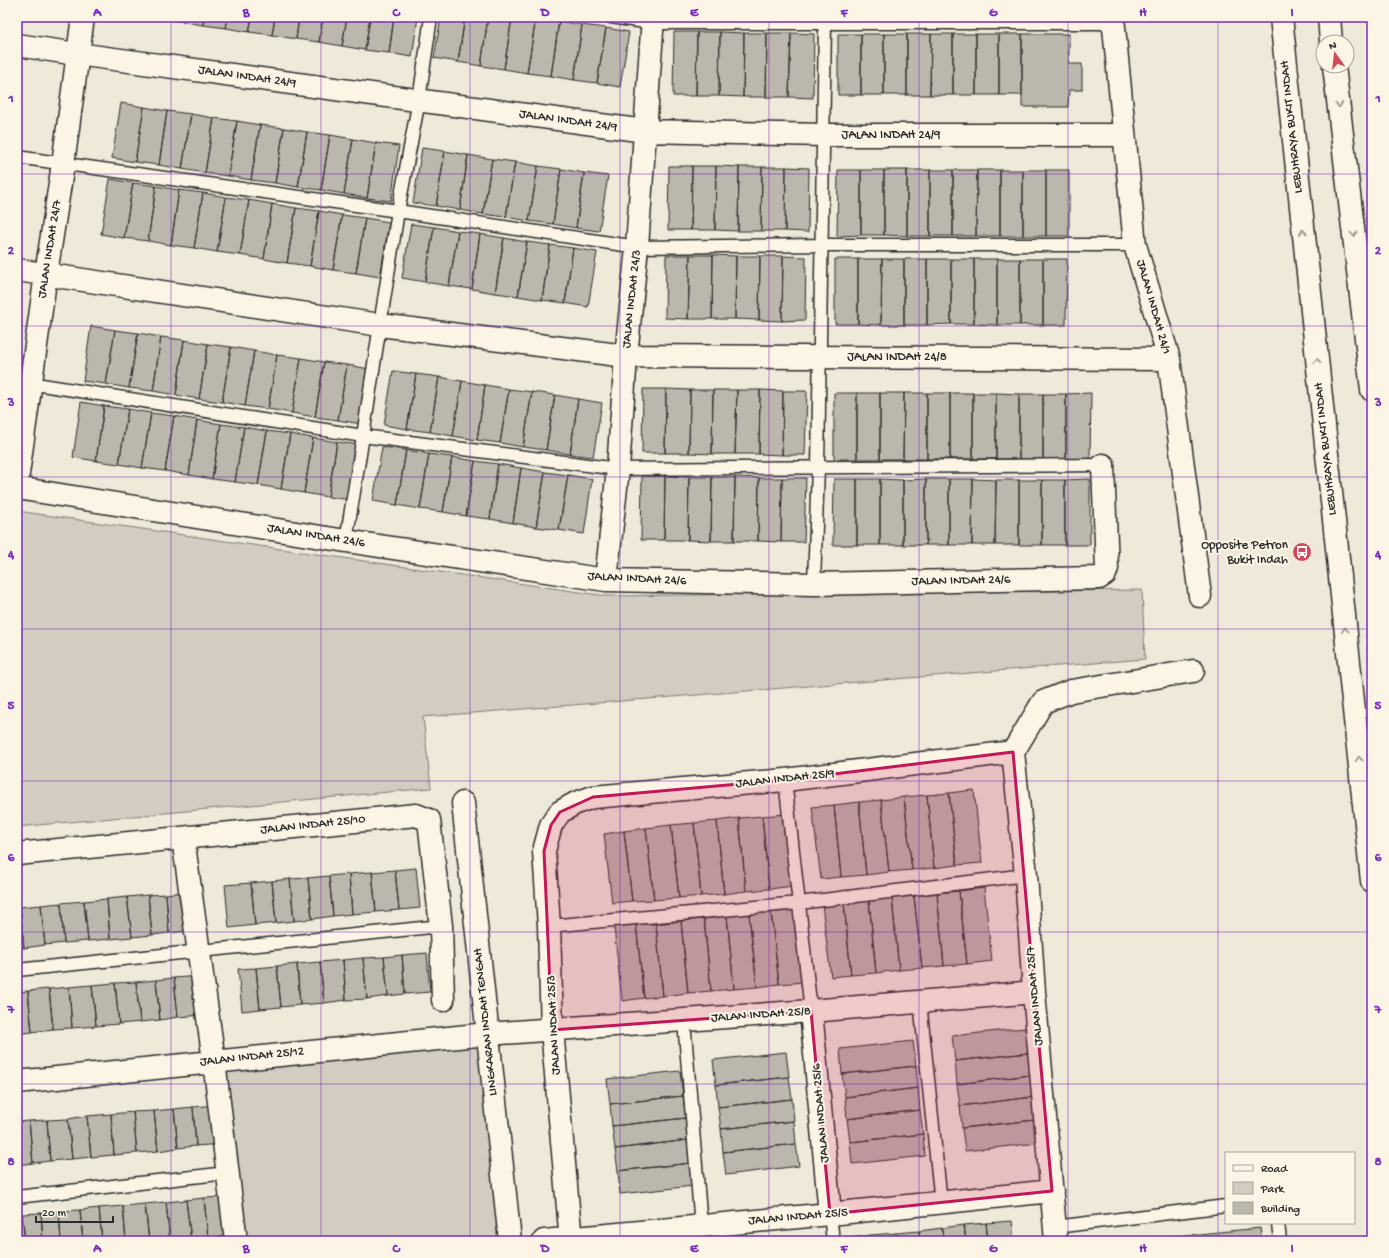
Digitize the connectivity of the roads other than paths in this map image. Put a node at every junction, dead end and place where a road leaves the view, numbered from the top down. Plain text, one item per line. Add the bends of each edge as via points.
1 (83, 17) edge
2 (431, 17) edge
3 (611, 17) edge
4 (1281, 17) edge
5 (1329, 17) edge
6 (653, 20) edge
7 (1114, 20) edge
8 (825, 23) junction
9 (1330, 34) edge
10 (17, 45) edge
11 (77, 54) junction
12 (1335, 74) edge
13 (419, 100) junction
14 (645, 131) junction
15 (824, 135) junction
16 (1124, 135) junction
17 (17, 157) edge
18 (63, 164) junction
19 (398, 211) junction
20 (821, 245) junction
21 (1135, 245) junction
22 (637, 247) junction
23 (17, 270) edge
24 (46, 274) junction
25 (380, 325) junction
26 (626, 356) junction
27 (820, 357) junction
28 (1169, 359) junction
29 (24, 382) edge
30 (1372, 390) edge
31 (363, 436) junction
32 (1103, 465) joint
33 (818, 467) junction
34 (618, 469) junction
35 (17, 481) edge
36 (17, 488) edge
37 (346, 541) junction
38 (606, 580) junction
39 (814, 584) junction
40 (1200, 596) dead end
41 (1193, 671) dead end
42 (1013, 752) junction
43 (785, 780) junction
44 (463, 804) dead end
45 (560, 812) joint
46 (183, 838) junction
47 (17, 854) edge
48 (1026, 875) junction
49 (1372, 882) edge
50 (799, 903) junction
51 (441, 926) junction
52 (550, 926) junction
53 (199, 951) junction
54 (17, 970) edge
55 (1034, 992) junction
56 (443, 1000) dead end
57 (920, 1002) junction
58 (811, 1011) junction
59 (684, 1021) junction
60 (552, 1030) junction
61 (487, 1034) junction
62 (214, 1061) junction
63 (17, 1082) edge
64 (227, 1173) junction
65 (1052, 1191) junction
66 (17, 1197) edge
67 (941, 1203) junction
68 (1225, 1206) edge
69 (830, 1214) junction
70 (1278, 1224) edge
71 (701, 1226) junction
72 (1055, 1234) edge
73 (571, 1239) edge
74 (236, 1241) edge
75 (510, 1241) edge
76 (544, 1241) edge
77 (832, 1241) edge
78 (1280, 1241) edge

1 - 11 main road, JALAN INDAH 24/7
2 - 13 lane
3 - 6 lane
49 -> 4 main road, LEBUHRAYA BUKIT INDAH
5 - 9 main road
6 - 8 lane
6 - 14 main road, JALAN INDAH 24/3
7 - 8 lane
7 - 16 main road, JALAN INDAH 24/1
8 - 15 lane
10 - 11 main road, JALAN INDAH 24/9
11 - 13 main road, JALAN INDAH 24/9
11 - 18 main road, JALAN INDAH 24/7
12 -> 30 main road
13 - 14 main road, JALAN INDAH 24/9
13 - 19 lane
14 - 15 main road, JALAN INDAH 24/9
14 - 22 main road, JALAN INDAH 24/3
15 - 16 main road, JALAN INDAH 24/9
15 - 20 lane
16 - 21 main road, JALAN INDAH 24/1
17 - 18 lane
18 - 19 lane
18 - 24 main road, JALAN INDAH 24/7
19 - 22 lane
19 - 25 lane
20 - 21 lane
20 - 22 lane
20 - 27 lane
21 - 28 main road, JALAN INDAH 24/1
22 - 26 main road, JALAN INDAH 24/3
23 - 24 main road, JALAN INDAH 24/8
24 - 25 main road, JALAN INDAH 24/8
24 - 29 main road, JALAN INDAH 24/7
25 - 26 main road, JALAN INDAH 24/8
25 - 31 lane
26 - 27 main road, JALAN INDAH 24/8
26 - 34 main road, JALAN INDAH 24/3
27 - 28 main road, JALAN INDAH 24/8
27 - 33 lane
28 - 40 main road, JALAN INDAH 24/1
29 - 31 lane
29 - 35 main road, JALAN INDAH 24/7
31 - 34 lane
31 - 37 lane
32 - 33 lane
32 - 39 main road, JALAN INDAH 24/6 via 1107,568 1105,574 1099,578
33 - 34 lane
33 - 39 lane
34 - 38 main road, JALAN INDAH 24/3
36 - 37 main road, JALAN INDAH 24/6
37 - 38 main road, JALAN INDAH 24/6
38 - 39 main road, JALAN INDAH 24/6
41 - 42 main road via 1071,691 1043,702
42 - 43 main road, JALAN INDAH 25/9
42 - 48 main road, JALAN INDAH 25/7
43 - 45 main road, JALAN INDAH 25/9 via 594,798 576,803
43 - 50 lane
44 - 61 main road, LINGKARAN INDAH TENGAH
45 - 52 main road, JALAN INDAH 25/3 via 551,825 544,851
46 - 47 main road, JALAN INDAH 25/10
46 - 51 main road, JALAN INDAH 25/10 via 416,815 429,820
46 - 53 main road
48 - 50 lane
48 - 55 main road, JALAN INDAH 25/7
50 - 52 lane
50 - 58 lane
51 - 53 lane
51 - 56 main road, JALAN INDAH 25/10
52 - 60 main road, JALAN INDAH 25/3
53 - 54 lane
53 - 62 main road
55 - 57 main road, JALAN INDAH 25/8
55 - 65 main road, JALAN INDAH 25/7
57 - 58 main road, JALAN INDAH 25/8
57 - 67 lane
58 - 59 main road, JALAN INDAH 25/8
58 - 69 main road, JALAN INDAH 25/6
59 - 60 main road, JALAN INDAH 25/8
59 - 71 lane
60 - 61 main road, JALAN INDAH 25/8
60 - 73 main road, JALAN INDAH 25/3
61 - 62 main road, JALAN INDAH 25/12
61 - 75 main road, LINGKARAN INDAH TENGAH
62 - 63 main road, JALAN INDAH 25/12
62 - 64 main road
64 - 66 lane
64 - 74 main road
65 - 67 main road, JALAN INDAH 25/5
65 - 72 main road, JALAN INDAH 25/7
67 - 69 main road, JALAN INDAH 25/5
68 - 72 lane
69 - 71 main road, JALAN INDAH 25/5
69 - 77 lane
70 - 78 lane
71 - 73 main road, JALAN INDAH 25/5
73 - 76 main road, JALAN INDAH 25/5

